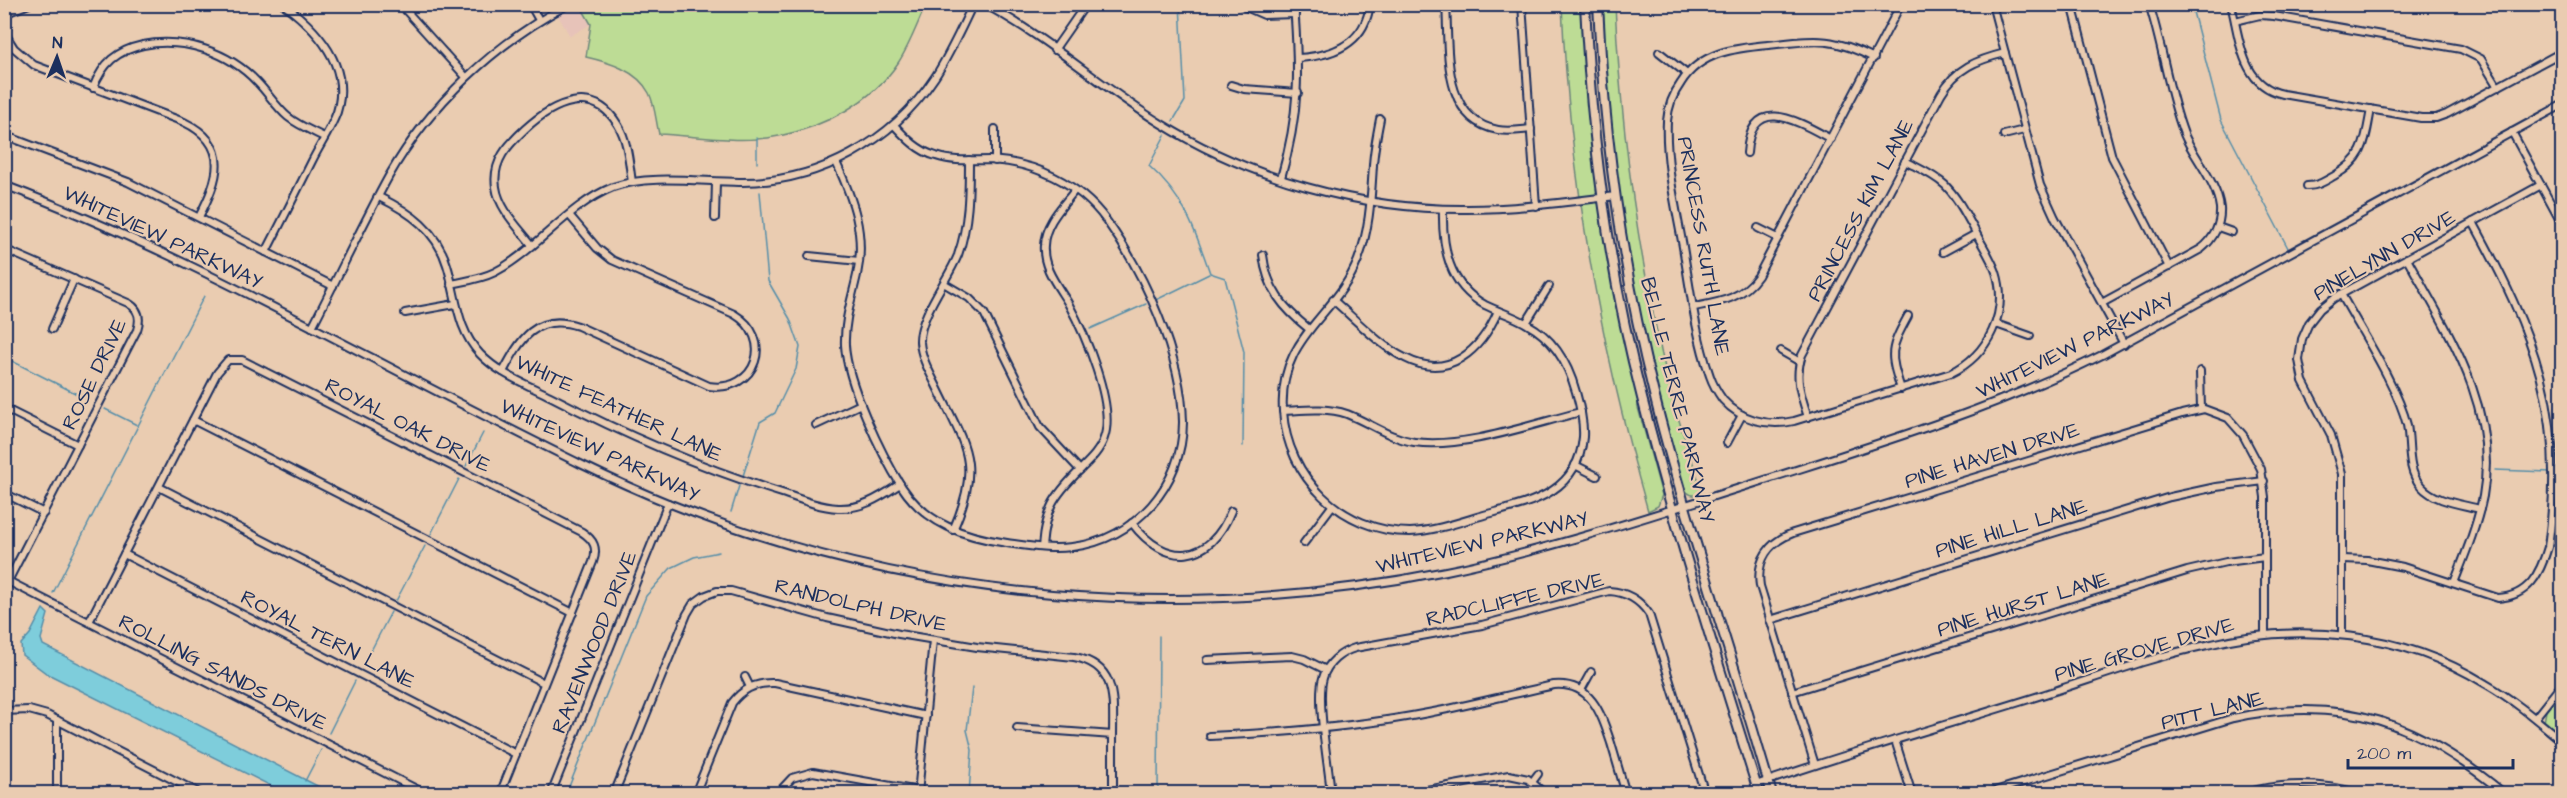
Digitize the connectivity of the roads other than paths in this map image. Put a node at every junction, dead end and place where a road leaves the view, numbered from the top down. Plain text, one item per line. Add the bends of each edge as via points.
1 (29, 4) edge
2 (283, 4) edge
3 (400, 4) edge
4 (530, 4) edge
5 (569, 4) edge
6 (973, 4) edge
7 (984, 4) edge
8 (1086, 4) edge
9 (1239, 4) edge
10 (1294, 4) edge
11 (1370, 4) edge
12 (1446, 4) edge
13 (1522, 4) edge
14 (1586, 4) edge
15 (1598, 4) edge
16 (1901, 4) edge
17 (1992, 4) edge
18 (2072, 4) edge
19 (2149, 4) edge
20 (2231, 4) edge
21 (4, 14) edge
22 (1295, 14) junction
23 (540, 20) junction
24 (2235, 21) junction
25 (4, 32) edge
26 (1054, 50) junction
27 (1659, 52) dead end
28 (2562, 52) edge
29 (2005, 53) junction
30 (1298, 58) junction
31 (1874, 58) junction
32 (1687, 74) junction
33 (466, 77) junction
34 (1231, 85) dead end
35 (93, 87) junction
36 (2498, 87) junction
37 (1298, 93) junction
38 (2562, 105) edge
39 (2371, 109) junction
40 (1380, 119) dead end
41 (894, 125) junction
42 (995, 129) dead end
43 (1531, 129) junction
44 (2024, 130) junction
45 (2512, 132) junction
46 (4, 135) edge
47 (2004, 135) dead end
48 (324, 137) junction
49 (1831, 138) junction
50 (1747, 153) dead end
51 (969, 160) junction
52 (995, 161) junction
53 (1905, 161) junction
54 (836, 162) junction
55 (1281, 178) junction
56 (632, 182) junction
57 (716, 182) junction
58 (4, 185) edge
59 (2541, 185) junction
60 (2307, 186) dead end
61 (1075, 190) junction
62 (1616, 196) junction
63 (379, 197) junction
64 (1603, 197) junction
65 (1371, 201) junction
66 (1536, 206) junction
67 (1443, 209) junction
68 (570, 216) junction
69 (199, 217) junction
70 (715, 218) dead end
71 (2473, 222) junction
72 (2562, 224) edge
73 (2218, 226) junction
74 (1758, 228) dead end
75 (2232, 232) dead end
76 (1976, 234) junction
77 (1778, 238) junction
78 (532, 244) junction
79 (4, 249) edge
80 (266, 252) junction
81 (1943, 252) dead end
82 (1263, 255) dead end
83 (809, 256) dead end
84 (2407, 258) junction
85 (859, 261) junction
86 (2169, 267) junction
87 (74, 279) junction
88 (451, 284) junction
89 (945, 284) junction
90 (333, 286) junction
91 (1549, 286) dead end
92 (2341, 294) junction
93 (1333, 300) junction
94 (2102, 303) junction
95 (455, 304) junction
96 (1694, 307) junction
97 (1498, 311) junction
98 (405, 313) dead end
99 (1908, 316) dead end
100 (1526, 323) junction
101 (1996, 324) junction
102 (312, 327) junction
103 (52, 329) dead end
104 (1309, 329) junction
105 (2030, 336) dead end
106 (2124, 344) junction
107 (2540, 347) dead end
108 (1781, 351) dead end
109 (1800, 362) junction
110 (2200, 371) dead end
111 (503, 372) junction
112 (1901, 389) junction
113 (861, 404) junction
114 (4, 408) edge
115 (2201, 409) junction
116 (1283, 411) junction
117 (1581, 412) junction
118 (1742, 415) junction
119 (1808, 417) junction
120 (193, 420) junction
121 (816, 425) dead end
122 (1727, 443) dead end
123 (78, 445) junction
124 (1575, 465) junction
125 (1080, 470) junction
126 (1597, 476) dead end
127 (2264, 481) junction
128 (2561, 482) dead end
129 (900, 484) junction
130 (159, 487) junction
131 (4, 493) edge
132 (668, 503) junction
133 (1684, 505) junction
134 (1332, 506) junction
135 (1672, 508) junction
136 (2480, 509) junction
137 (1231, 511) dead end
138 (44, 513) junction
139 (1132, 523) junction
140 (952, 530) junction
141 (1304, 543) dead end
142 (1042, 547) junction
143 (124, 554) junction
144 (2265, 557) junction
145 (2343, 559) junction
146 (7, 580) edge
147 (2454, 583) junction
148 (4, 589) edge
149 (573, 613) junction
150 (1770, 620) junction
151 (89, 622) junction
152 (2265, 634) junction
153 (2342, 635) junction
154 (933, 640) junction
155 (1207, 660) dead end
156 (1326, 670) junction
157 (1591, 672) dead end
158 (745, 677) dead end
159 (544, 683) junction
160 (2562, 684) edge
161 (750, 687) junction
162 (1581, 690) junction
163 (1792, 692) junction
164 (4, 711) edge
165 (926, 716) junction
166 (2535, 718) junction
167 (57, 720) junction
168 (1017, 728) dead end
169 (1324, 728) junction
170 (1113, 735) junction
171 (1210, 736) dead end
172 (1895, 740) junction
173 (2562, 741) edge
174 (516, 754) junction
175 (1815, 765) junction
176 (1538, 774) dead end
177 (1768, 781) junction
178 (1532, 782) junction
179 (1756, 785) junction
180 (918, 793) edge
181 (57, 794) edge
182 (201, 794) edge
183 (426, 794) edge
184 (500, 794) edge
185 (551, 794) edge
186 (614, 794) edge
187 (696, 794) edge
188 (777, 794) edge
189 (1113, 794) edge
190 (1331, 794) edge
191 (1406, 794) edge
192 (1545, 794) edge
193 (1626, 794) edge
194 (1705, 794) edge
195 (1759, 794) edge
196 (1772, 794) edge
197 (1912, 794) edge
198 (1985, 794) edge
199 (2242, 794) edge
200 (2361, 794) edge
201 (2505, 794) edge

1 - 21 street
2 - 48 street via 320,38 337,69 339,103
3 - 33 street
4 - 23 street
5 - 23 street
6 - 41 street via 937,74
7 - 26 street
8 - 26 street
9 - 22 street via 1264,15
10 - 22 street
11 - 30 street via 1361,31 1346,46 1326,55
12 - 43 street via 1452,82 1460,105 1473,119 1490,128
13 - 43 street
14 - 64 main road, BELLE TERRE PARKWAY
15 - 62 main road, BELLE TERRE PARKWAY
16 - 31 street
17 - 29 street
18 - 86 street via 2112,157
19 - 73 street via 2182,129 2218,201
20 - 24 street
22 - 30 street
23 - 33 street
24 - 36 street via 2274,16 2461,49 2481,59
24 - 39 street via 2247,67 2263,87
25 - 35 street via 30,62
26 - 55 street via 1173,130 1234,161
27 - 32 street
28 - 36 street
29 - 44 street
29 - 53 street, PRINCESS KIM LANE via 1972,63 1953,77
30 - 37 street
31 - 32 street, PRINCESS RUTH LANE via 1839,43 1805,41 1726,50
31 - 49 street
32 - 96 street, PRINCESS RUTH LANE via 1672,101 1667,131
33 - 63 street via 410,144
34 - 37 street
35 - 48 street via 104,65 120,52 159,43 192,46 237,65 288,117
35 - 69 street via 184,122 206,138 217,173
36 - 39 street via 2436,118
37 - 55 street
38 - 45 street, WHITEVIEW PARKWAY
39 - 60 street via 2364,143 2354,163 2320,184
40 - 65 street
41 - 51 street via 926,152 946,159
41 - 54 street
42 - 52 street
43 - 66 street
44 - 47 street
44 - 94 street via 2047,201
45 - 59 street
45 - 106 street, WHITEVIEW PARKWAY
46 - 69 street via 128,182
48 - 80 street
49 - 50 street via 1790,117 1773,116 1753,128
49 - 77 street
51 - 52 street
51 - 89 street via 966,225
52 - 61 street via 1038,169
53 - 76 street, PRINCESS RUTH LANE via 1947,187
53 - 109 street, PRINCESS KIM LANE
54 - 57 street via 787,178
54 - 85 street via 857,217 861,237
55 - 65 street
56 - 57 street
56 - 68 street via 596,196
56 - 78 street via 624,139 610,115 581,101 549,109 509,144 496,173 499,199
57 - 70 street
58 - 102 street, WHITEVIEW PARKWAY via 139,241
59 - 71 street, PINELYNN DRIVE
59 - 72 street
61 - 125 street via 1049,225 1044,247 1047,266 1090,353 1106,411 1107,429 1102,443
61 - 139 street via 1107,221 1143,283 1163,331 1181,400 1182,438 1174,467 1156,499
62 - 64 street
62 - 133 main road, BELLE TERRE PARKWAY via 1645,359
63 - 88 street, WHITE FEATHER LANE via 408,212 430,234 445,259
63 - 90 street
64 - 66 street
64 - 135 main road, BELLE TERRE PARKWAY via 1641,397
65 - 67 street
65 - 93 street via 1358,261
66 - 67 street
67 - 97 street via 1444,245 1452,272 1470,294
68 - 78 street
68 - 111 street via 612,260 745,321 757,344 754,365 734,384 709,386 578,326 559,322 529,332 515,348
69 - 80 street
71 - 84 street, PINELYNN DRIVE
71 - 107 street
73 - 75 street
73 - 86 street via 2204,246
74 - 77 street
76 - 81 street
76 - 101 street, PRINCESS RUTH LANE via 1998,278
77 - 96 street via 1749,288 1730,299
78 - 88 street via 491,274
79 - 87 street, ROSE DRIVE
80 - 90 street
82 - 104 street via 1274,294
83 - 85 street
84 - 92 street, PINELYNN DRIVE
84 - 136 street via 2465,365 2478,401 2486,460
85 - 113 street via 845,342 850,376
86 - 94 street
87 - 103 street
87 - 123 street, ROSE DRIVE via 133,306 140,318
88 - 95 street, WHITE FEATHER LANE
89 - 125 street via 969,298 984,313 1040,427
89 - 140 street via 924,323 920,340 967,456 968,492
90 - 102 street
91 - 100 street
92 - 136 street via 2400,404 2418,483 2438,498
92 - 145 street, PINELYNN DRIVE via 2311,319 2302,339 2299,360 2303,381 2339,459
93 - 97 street via 1398,354 1427,365 1447,363 1469,353 1487,335
93 - 104 street
94 - 106 street
95 - 98 street
95 - 111 street, WHITE FEATHER LANE via 473,345
96 - 118 street, PRINCESS RUTH LANE via 1712,381 1723,400
97 - 100 street
99 - 112 street via 1893,348 1893,364
100 - 117 street via 1562,357
101 - 105 street
101 - 112 street, PRINCESS RUTH LANE via 1986,343 1965,365
102 - 132 street, WHITEVIEW PARKWAY via 583,465
104 - 116 street via 1288,370
106 - 133 street, WHITEVIEW PARKWAY via 1954,419
108 - 109 street
109 - 119 street, PRINCESS KIM LANE via 1798,384
110 - 115 street
111 - 129 street, WHITE FEATHER LANE via 590,416 704,466 816,504 835,508 858,506
112 - 119 street, PRINCESS RUTH LANE
113 - 121 street
113 - 129 street
114 - 123 street
115 - 127 street via 2220,414 2236,425
115 - 150 street, PINE HAVEN DRIVE via 1785,536 1769,548 1760,568 1760,586
116 - 117 street via 1333,411 1354,417 1389,436 1437,444
116 - 134 street via 1294,457 1311,485
117 - 124 street via 1583,438
118 - 119 street, PRINCESS RUTH LANE via 1776,424
118 - 122 street
120 - 130 street, ROYAL OAK DRIVE
120 - 149 street
120 - 149 street, ROYAL OAK DRIVE via 220,367 228,360 239,359 535,508 582,532 595,545 595,558
123 - 138 street, ROSE DRIVE
124 - 126 street
124 - 134 street via 1556,489 1539,499 1428,530 1378,528
125 - 142 street via 1050,505
127 - 144 street
127 - 150 street, PINE HILL LANE via 2170,497
128 - 147 street via 2547,550 2539,573 2529,586 2514,595 2495,598
129 - 140 street via 925,513
130 - 143 street, ROYAL OAK DRIVE
130 - 159 street
131 - 138 street
132 - 135 street, WHITEVIEW PARKWAY via 789,545 916,576 1039,594 1168,600 1281,595 1409,578 1513,556
132 - 185 street, RAVENWOOD DRIVE
133 - 135 street, WHITEVIEW PARKWAY
133 - 177 main road, BELLE TERRE PARKWAY
134 - 141 street
135 - 179 main road, BELLE TERRE PARKWAY
136 - 147 street
137 - 139 street via 1215,540 1202,549 1185,553 1155,547
138 - 146 street, ROSE DRIVE
139 - 142 street via 1086,545
140 - 142 street via 981,540
143 - 151 street, ROYAL OAK DRIVE
143 - 174 street, ROYAL TERN LANE
144 - 152 street
144 - 163 street, PINE HURST LANE via 2187,571
145 - 147 street via 2394,565
145 - 153 street, PINELYNN DRIVE
146 - 148 street, ROSE DRIVE
146 - 151 street, ROLLING SANDS DRIVE
149 - 159 street, ROYAL OAK DRIVE
150 - 163 street, PINE HAVEN DRIVE
151 - 183 street, ROLLING SANDS DRIVE
152 - 153 street, PINE GROVE DRIVE
152 - 172 street, PINE GROVE DRIVE via 2205,645
153 - 166 street, PINE GROVE DRIVE via 2383,642 2437,659 2493,688
154 - 165 street
154 - 170 street, RANDOLPH DRIVE via 1089,661 1104,674 1111,687
154 - 186 street, RANDOLPH DRIVE via 841,622 736,592 708,594 693,604 685,617
155 - 156 street via 1292,656
156 - 169 street via 1321,689
156 - 194 street, RADCLIFFE DRIVE via 1341,654 1355,648 1482,625 1605,592 1625,594 1641,604 1651,619
157 - 162 street
158 - 161 street
159 - 174 street, ROYAL OAK DRIVE
160 - 166 street
161 - 165 street via 775,683
161 - 187 street via 730,707
162 - 169 street via 1554,685 1426,714
162 - 193 street via 1601,714
163 - 175 street, PINE HAVEN DRIVE
164 - 167 street via 34,711
165 - 180 street
166 - 173 street, PINE GROVE DRIVE
167 - 181 street
167 - 182 street
168 - 170 street
169 - 171 street
169 - 190 street
170 - 189 street, RANDOLPH DRIVE
172 - 175 street, PINE GROVE DRIVE
172 - 197 street
174 - 184 street, ROYAL OAK DRIVE
175 - 177 street, PINE GROVE DRIVE
176 - 178 street
177 - 179 street, PINE GROVE DRIVE
177 - 196 main road, BELLE TERRE PARKWAY
178 - 191 street via 1505,775
178 - 192 street
179 - 195 main road, BELLE TERRE PARKWAY
180 - 188 street via 813,772 792,778
198 - 201 street, PITT LANE via 2224,720 2302,710 2365,717 2414,733 2458,757
199 - 200 street via 2292,785 2327,786

